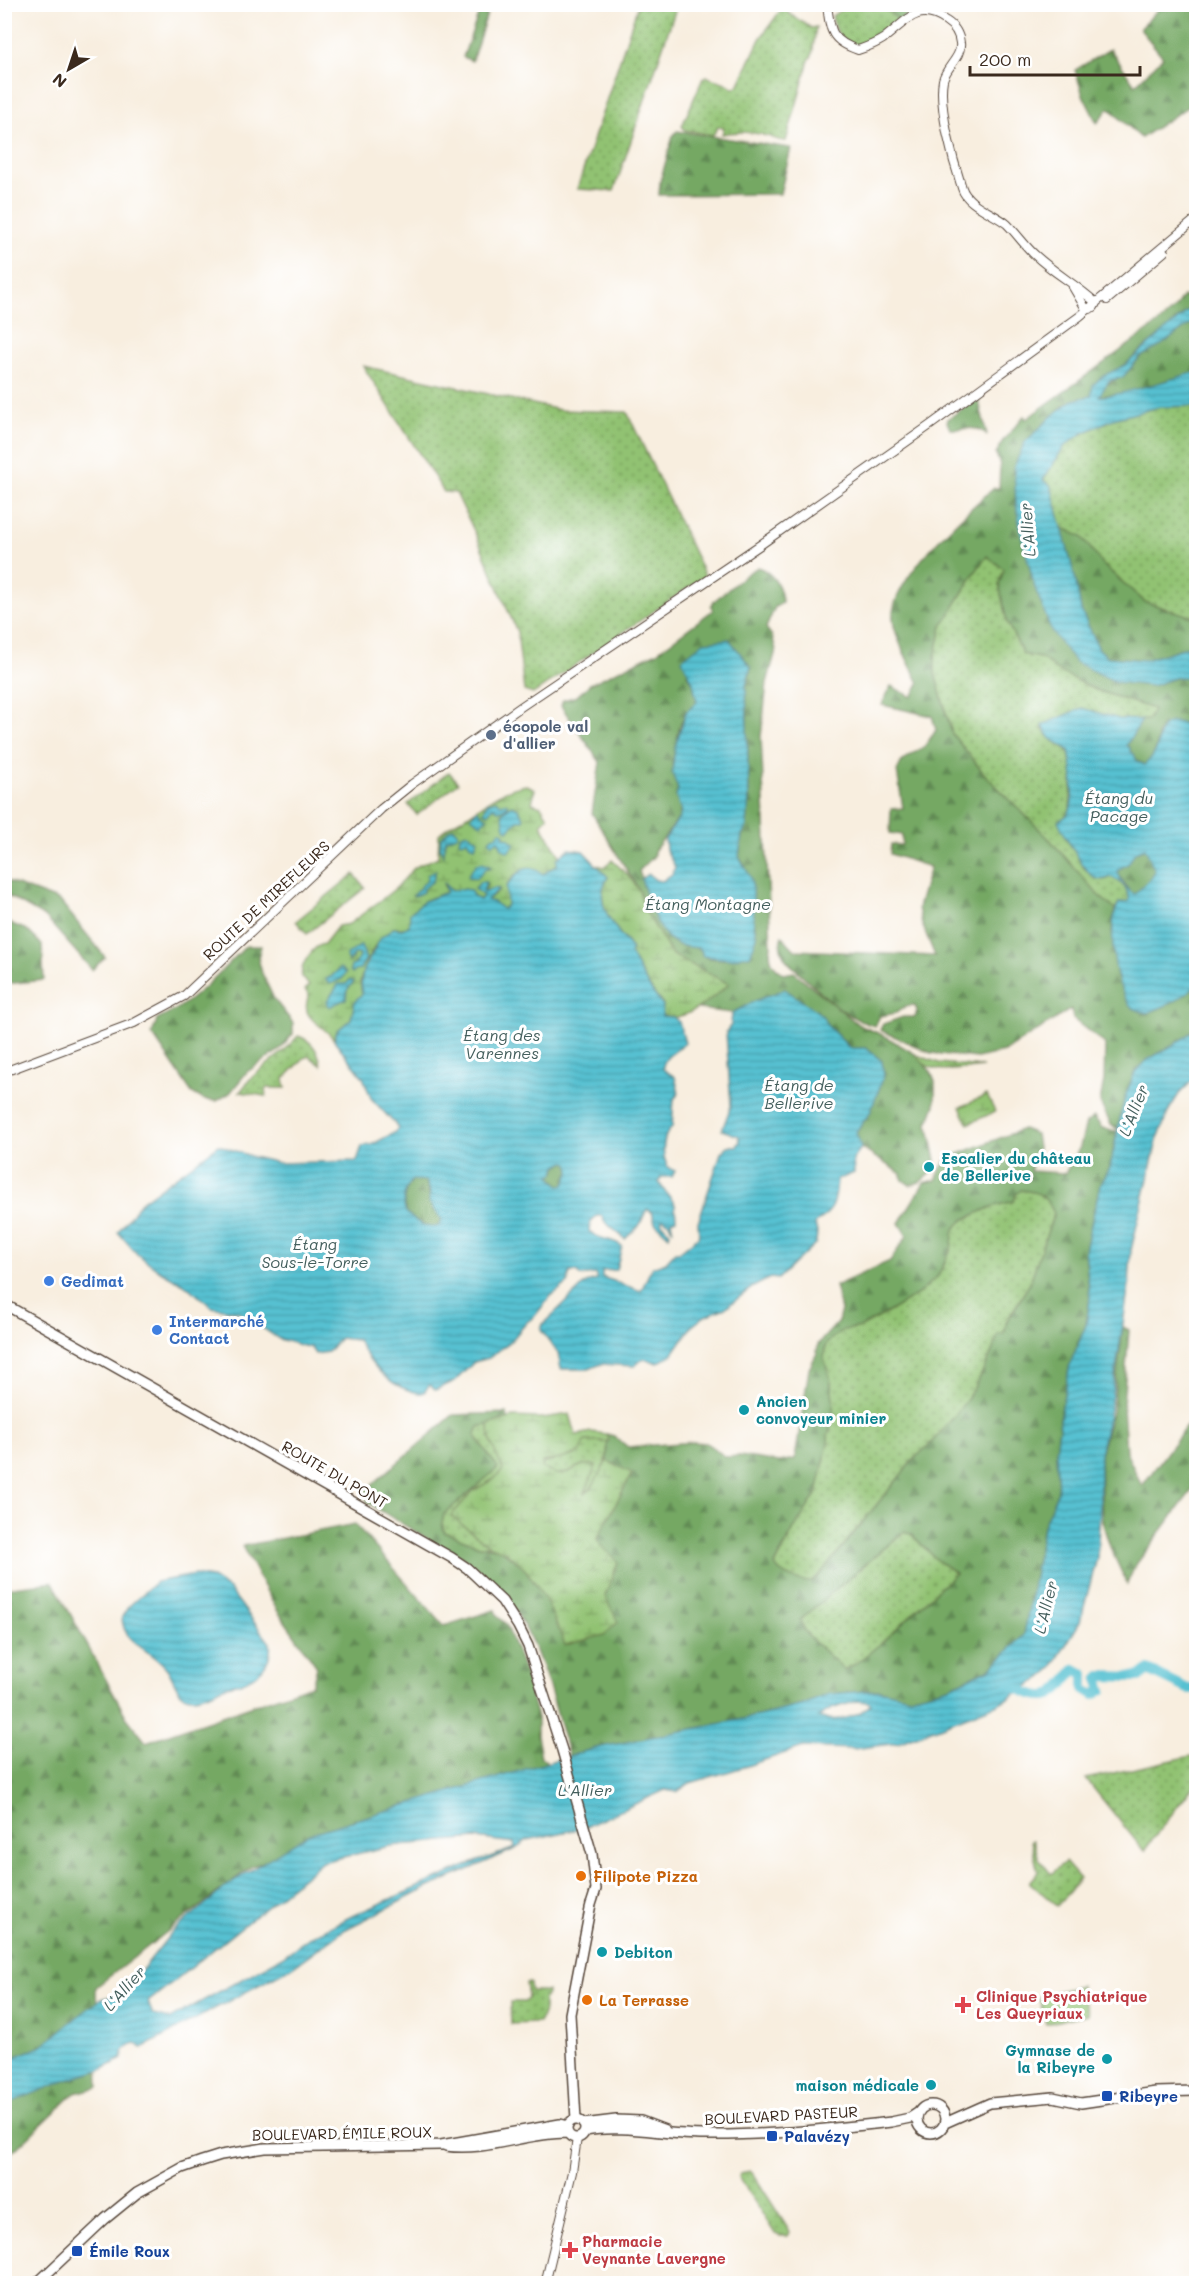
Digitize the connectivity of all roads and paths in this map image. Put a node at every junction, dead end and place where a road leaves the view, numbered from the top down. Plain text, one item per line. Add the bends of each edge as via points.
1 (827, 4) edge
2 (1197, 221) edge
3 (1094, 307) junction
4 (987, 383) junction
5 (4, 1072) edge
6 (4, 1304) edge
7 (1197, 2091) edge
8 (919, 2112) junction
9 (945, 2118) junction
10 (891, 2122) junction
11 (918, 2123) junction
12 (576, 2129) junction
13 (36, 2283) edge
14 (545, 2283) edge

1 - 3 street via 832,33 838,41 858,50 884,38 915,14 934,14 955,28 959,53 944,79 942,94 962,190 1008,225 1034,255 1082,290
2 - 3 street
3 - 4 street
3 - 4 street via 1066,332
4 - 5 street, ROUTE DE MIREFLEURS via 770,539 412,784 184,996 134,1023
6 - 12 main road, ROUTE DU PONT via 467,1568 502,1600 528,1646 592,1854 596,1889 570,2014
7 - 9 main road via 1156,2092 1081,2103 1053,2097 990,2103
8 - 9 main road via 932,2104 940,2107
8 - 10 main road, BOULEVARD PASTEUR
8 - 11 main road
9 - 11 main road via 940,2130 932,2133
10 - 11 main road, BOULEVARD PASTEUR
10 - 12 main road, BOULEVARD PASTEUR via 736,2135 673,2133 641,2121 616,2120
12 - 13 main road, BOULEVARD ÉMILE ROUX via 460,2148 265,2148 221,2155 182,2168 137,2193
12 - 14 street via 572,2172

